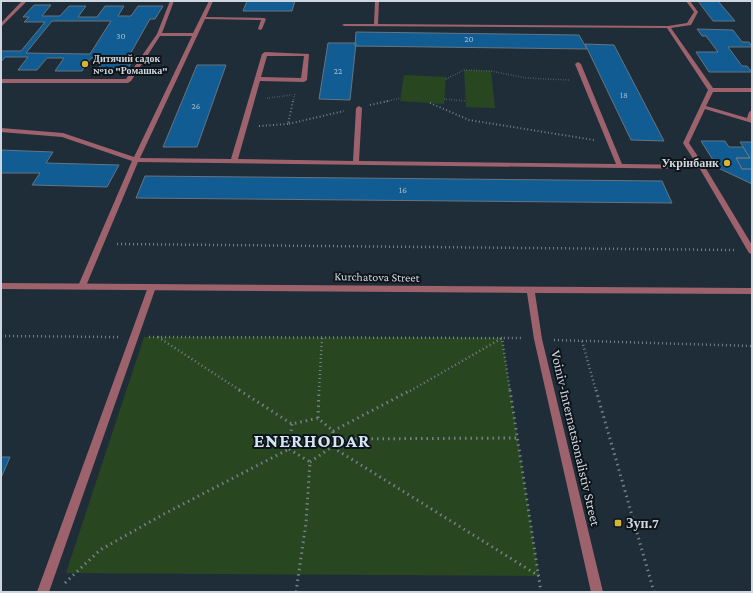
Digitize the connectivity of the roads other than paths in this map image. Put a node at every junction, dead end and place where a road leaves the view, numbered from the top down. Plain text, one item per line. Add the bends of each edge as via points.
1 (25, 1) edge
2 (172, 1) edge
3 (211, 1) edge
4 (377, 1) edge
5 (688, 1) edge
6 (202, 18) junction
7 (344, 25) dead end
8 (376, 25) junction
9 (1, 26) edge
10 (668, 27) junction
11 (260, 29) dead end
12 (159, 34) junction
13 (194, 35) junction
14 (578, 64) dead end
15 (258, 79) junction
16 (1, 81) edge
17 (711, 90) junction
18 (752, 90) edge
19 (703, 107) junction
20 (359, 108) road end
21 (752, 112) edge
22 (750, 120) edge
23 (1, 130) edge
24 (136, 160) junction
25 (234, 161) junction
26 (356, 162) junction
27 (620, 166) junction
28 (702, 167) junction
29 (752, 251) edge
30 (1, 286) edge
31 (82, 286) junction
32 (152, 287) junction
33 (531, 290) junction
34 (752, 291) edge
35 (43, 592) edge
36 (596, 592) edge

1 - 9 street
2 - 12 street
3 - 6 street
4 - 8 street
5 - 10 street via 696,12 689,24
6 - 11 street via 264,19
6 - 13 street
7 - 8 street
8 - 10 street
10 - 17 street
12 - 13 street
12 - 16 street via 128,81
13 - 24 street
14 - 27 street
15 - 15 street via 304,80 308,55 265,54
15 - 25 street
17 - 18 street
17 - 19 street
19 - 22 street
19 - 28 street via 686,143
20 - 26 street
21 - 22 street
23 - 24 street via 63,135
24 - 25 street
24 - 31 street
25 - 26 street
26 - 27 street
27 - 28 street
28 - 29 street
30 - 31 street, Kurchatova Street
31 - 32 street, Kurchatova Street
32 - 33 street, Kurchatova Street
32 - 35 street
33 - 34 street, Kurchatova Street
33 - 36 street, Voiniv-Internatsionalistiv Street via 538,339

